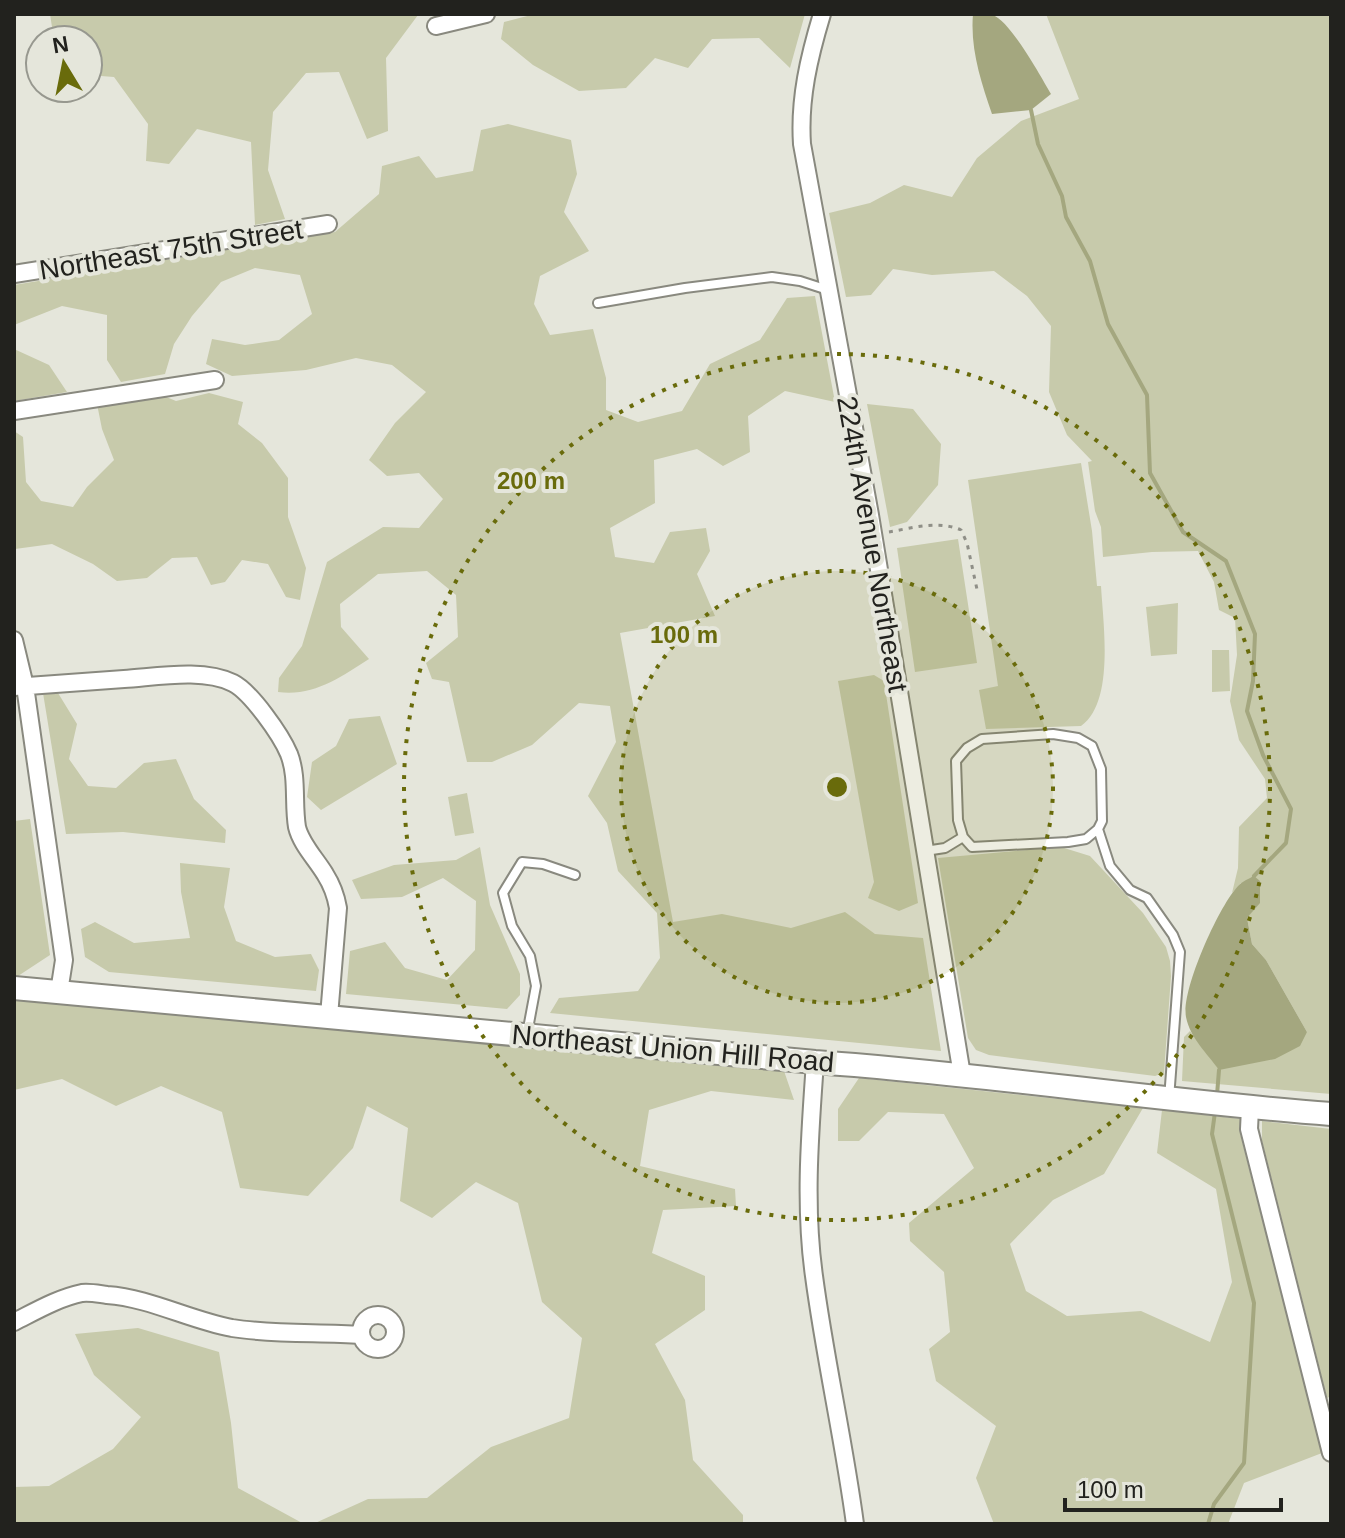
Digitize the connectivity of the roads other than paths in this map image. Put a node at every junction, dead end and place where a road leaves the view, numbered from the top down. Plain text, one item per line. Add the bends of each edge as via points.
1 (486, 14) edge
2 (822, 14) edge
3 (436, 26) dead end
4 (328, 224) dead end
5 (14, 274) edge
6 (828, 290) junction
7 (598, 303) dead end
8 (215, 380) dead end
9 (14, 411) edge
10 (14, 640) edge
11 (19, 687) edge
12 (1098, 829) junction
13 (963, 837) junction
14 (925, 851) junction
15 (575, 875) dead end
16 (14, 988) edge
17 (59, 992) junction
18 (329, 1016) junction
19 (527, 1035) junction
20 (815, 1062) junction
21 (962, 1075) junction
22 (1169, 1099) junction
23 (1250, 1108) junction
24 (1331, 1114) edge
25 (14, 1322) edge
26 (361, 1335) dead end
27 (1331, 1453) edge
28 (855, 1524) edge

1 - 3 street
2 - 6 street, 224th Avenue Northeast via 801,118
4 - 5 street, Northeast 75th Street
6 - 7 lane via 772,277
6 - 14 street, 224th Avenue Northeast
8 - 9 street
10 - 11 street
11 - 17 street via 64,960
11 - 18 street via 188,674 235,684 254,702 289,754 298,830 335,894
12 - 13 lane via 1086,839 1068,842 972,847
12 - 13 lane via 1101,769 1092,746 1053,734 1001,736 982,739 956,761
12 - 22 lane via 1110,866 1130,890 1147,898 1180,952
13 - 14 lane via 945,848
14 - 21 street, 224th Avenue Northeast
15 - 19 lane via 522,862 503,893 512,926 530,956 536,986
16 - 17 street, Northeast Union Hill Road
17 - 18 street, Northeast Union Hill Road
18 - 19 street, Northeast Union Hill Road
19 - 20 street, Northeast Union Hill Road
20 - 21 street, Northeast Union Hill Road
20 - 28 street via 808,1205 813,1274
21 - 22 street, Northeast Union Hill Road
22 - 23 street, Northeast Union Hill Road
23 - 24 street, Northeast Union Hill Road
23 - 27 street via 1249,1129
25 - 26 street via 84,1293 144,1301 246,1330

